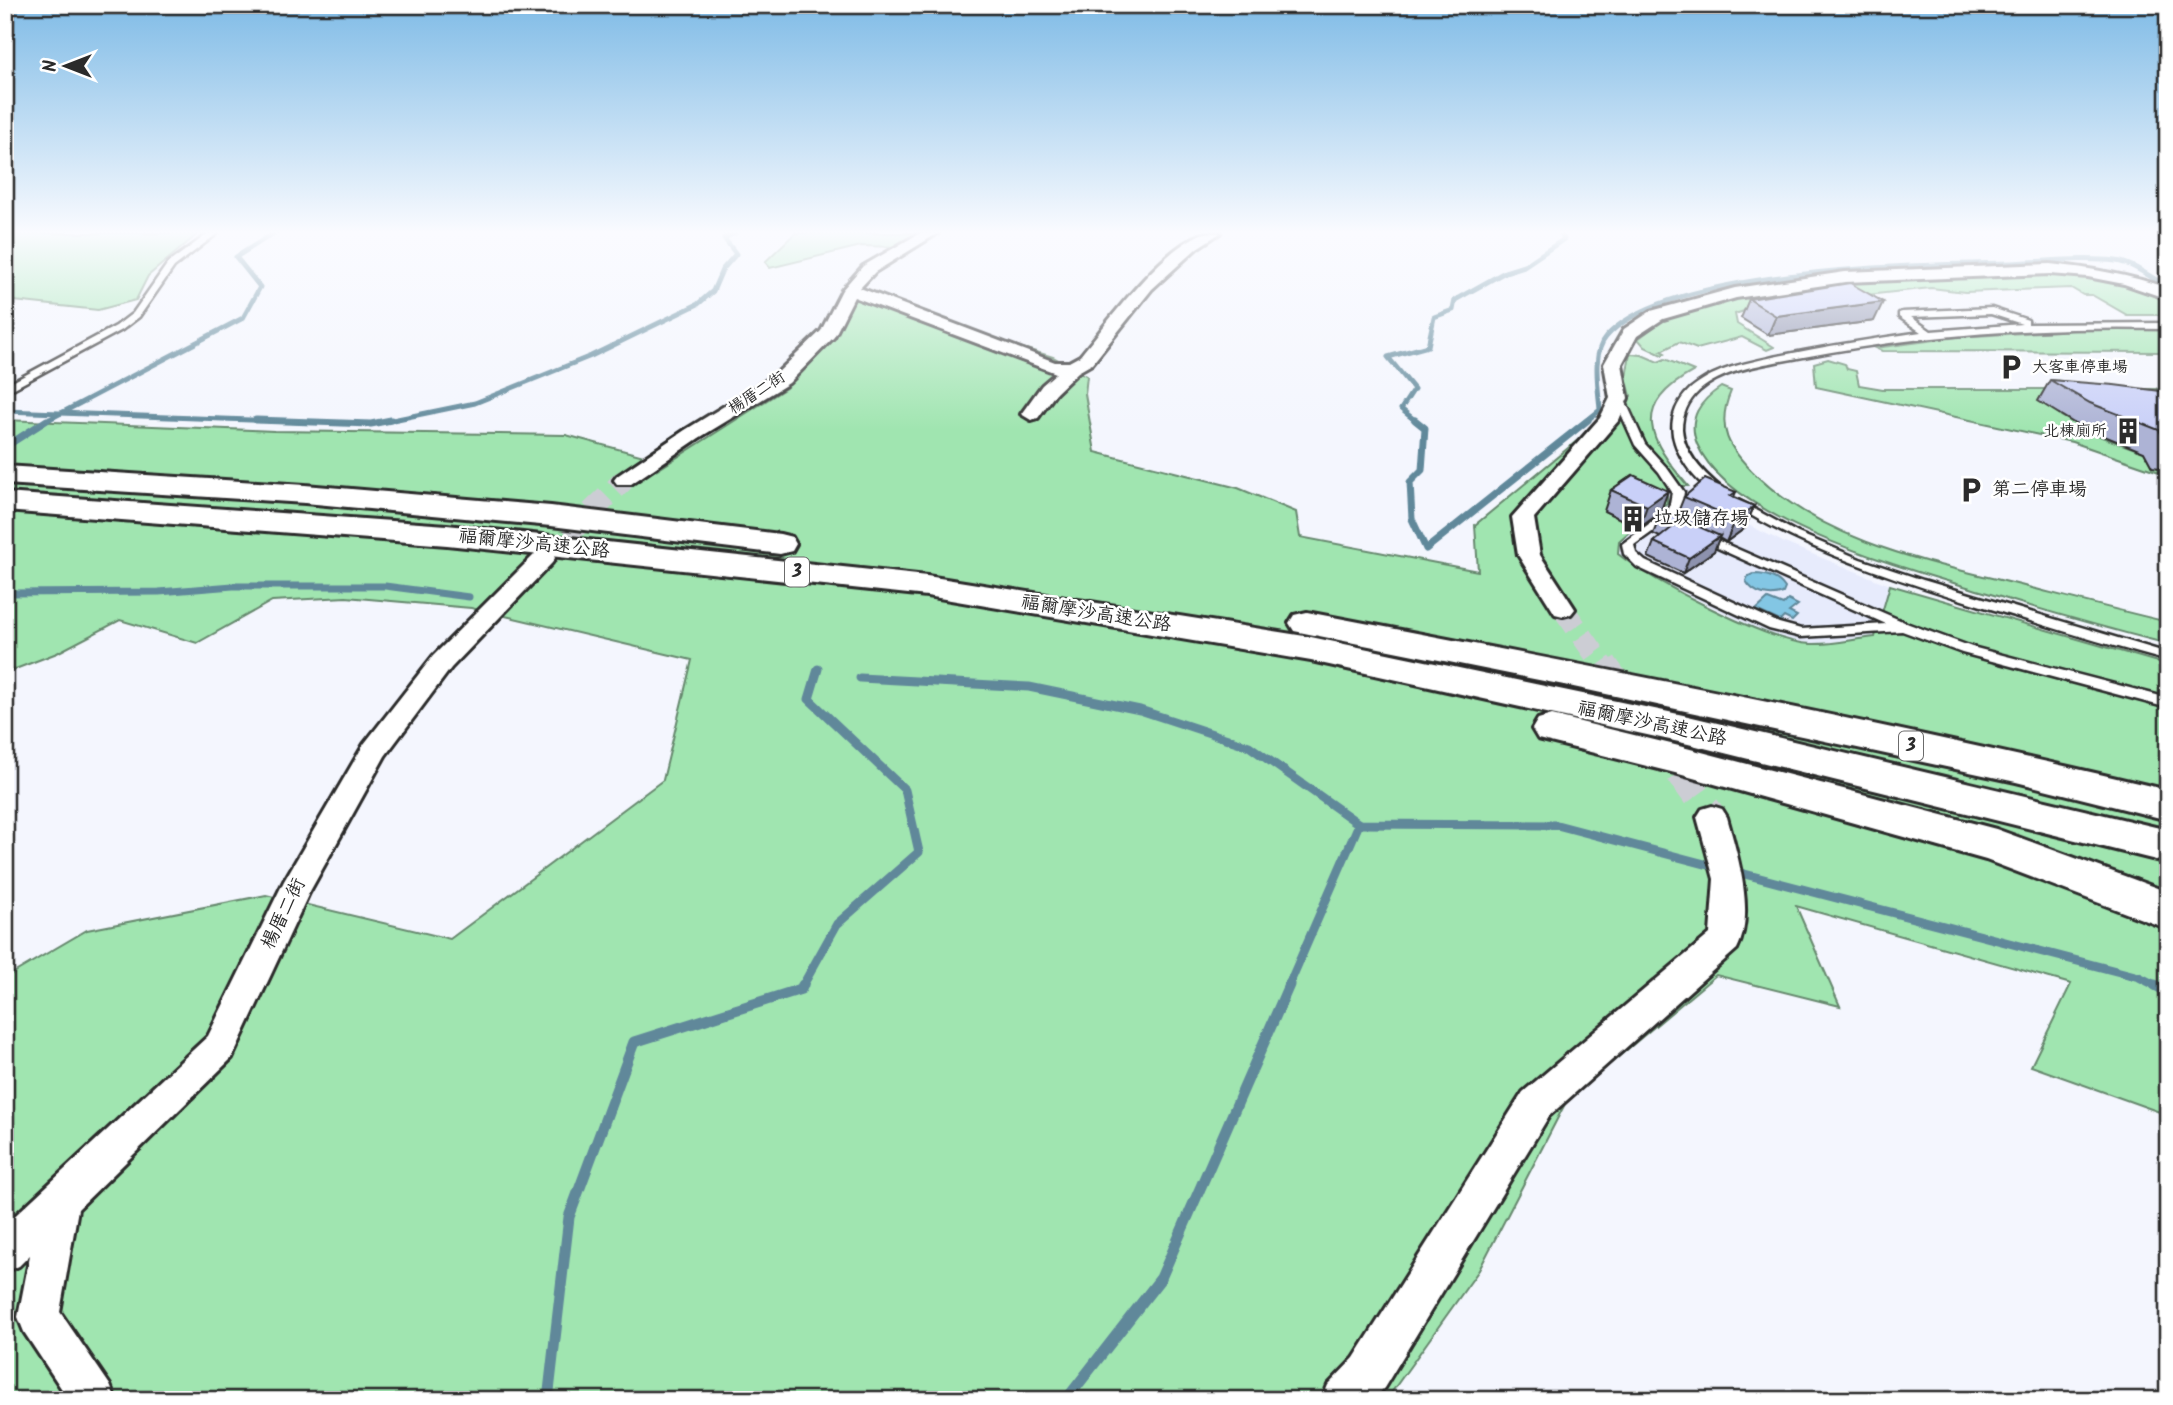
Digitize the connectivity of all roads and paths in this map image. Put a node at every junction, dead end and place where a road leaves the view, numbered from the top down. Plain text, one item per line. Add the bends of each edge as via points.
1 (148, 299) edge
2 (846, 299) edge
3 (872, 299) edge
4 (1136, 299) edge
5 (1715, 299) edge
6 (2036, 325) junction
7 (2168, 326) edge
8 (1929, 334) junction
9 (1072, 368) junction
10 (5, 390) edge
11 (1619, 397) junction
12 (1031, 414) dead end
13 (5, 475) edge
14 (624, 480) tunnel mouth
15 (5, 502) edge
16 (1661, 520) junction
17 (447, 535) junction
18 (544, 558) tunnel mouth
19 (1563, 609) tunnel mouth
20 (1904, 627) junction
21 (2168, 657) edge
22 (2168, 703) edge
23 (2168, 805) edge
24 (1712, 817) tunnel mouth
25 (2168, 847) edge
26 (2168, 911) edge
27 (60, 1200) junction
28 (5, 1252) edge
29 (95, 1400) edge
30 (1343, 1400) edge

1 - 10 lane via 119,328
2 - 14 street, 楊厝二街 via 828,333 782,379
3 - 9 street via 1052,367
4 - 9 street via 1086,360
5 - 11 street via 1657,315 1630,333 1613,363
6 - 7 lane
6 - 8 lane
6 - 8 lane via 1992,311 1902,315
8 - 21 lane via 1825,349 1730,372 1695,389 1677,413 1676,436 1686,457 1714,487 1758,517 1819,547 1923,584
9 - 12 street
11 - 16 lane via 1640,445 1678,492 1675,511
11 - 19 street via 1609,420 1523,517 1529,555
13 - 23 highway, 福爾摩沙高速公路 / 3 via 305,494 551,516 1088,586 1550,670 2016,768
15 - 17 highway, 福爾摩沙高速公路 / 3
16 - 20 lane
16 - 20 lane via 1628,544 1630,554 1641,564 1774,626 1801,633
17 - 25 highway, 福爾摩沙高速公路 / 3 via 928,586 1311,649 1688,730
17 - 26 highway via 864,591 1310,677 1578,735 1996,846
18 - 27 street, 楊厝二街 via 442,662 374,751 295,890 220,1047
20 - 22 lane via 1967,650
24 - 30 street via 1729,879 1726,940 1536,1104 1369,1373
27 - 28 street, 楊厝二街
27 - 29 street via 38,1317

